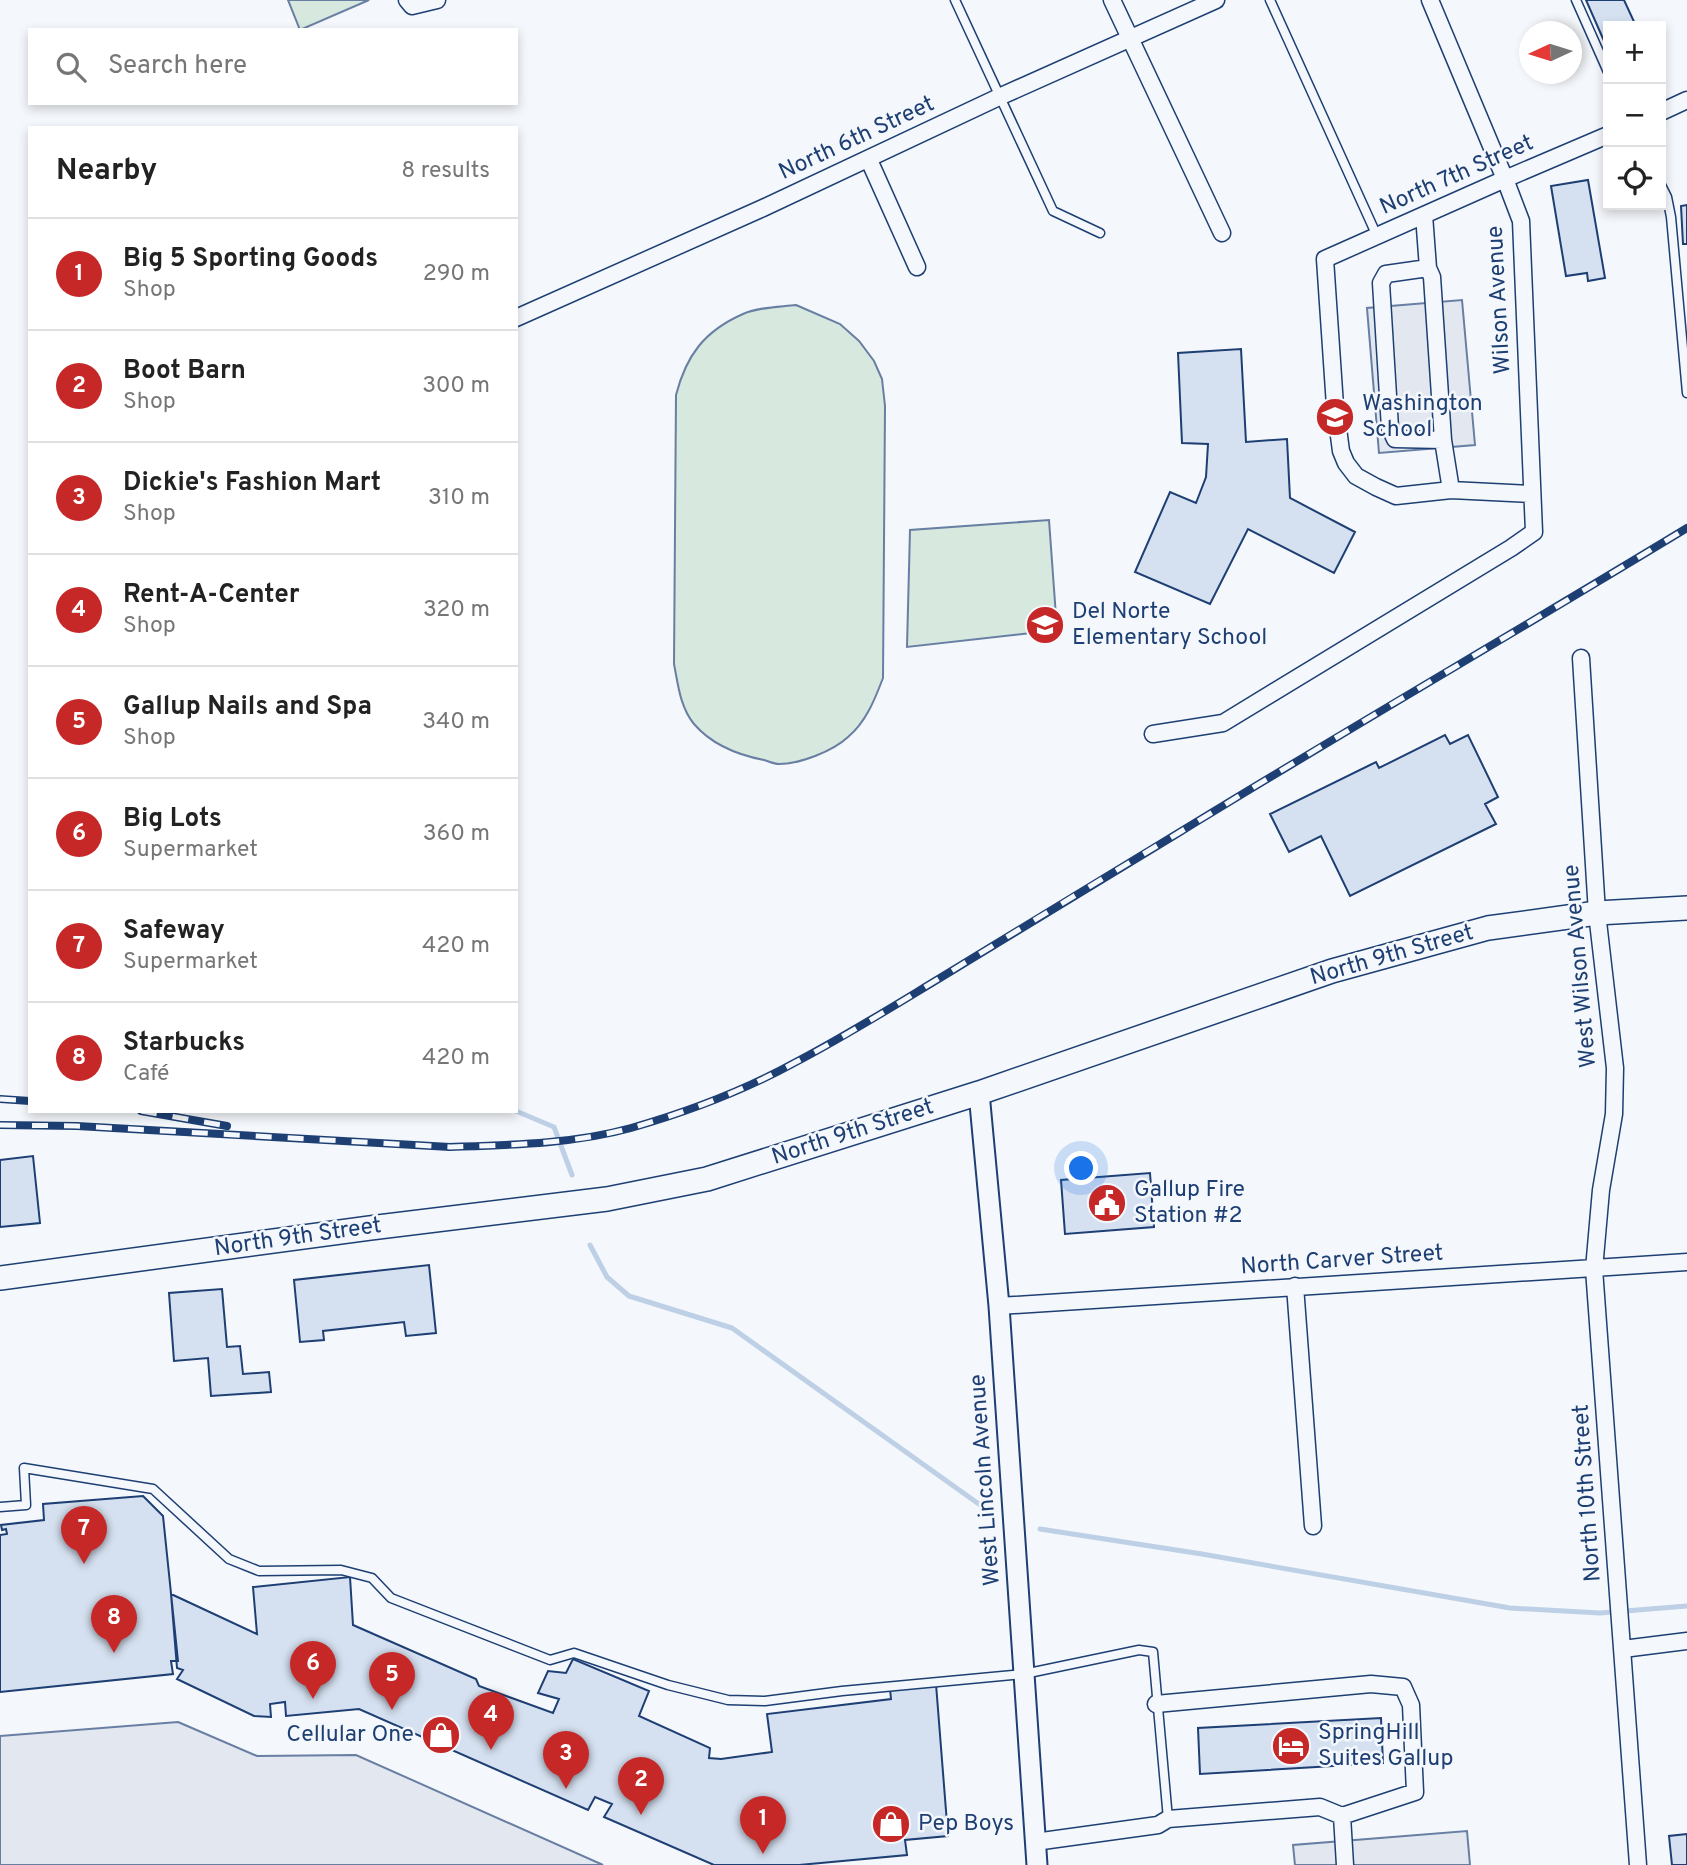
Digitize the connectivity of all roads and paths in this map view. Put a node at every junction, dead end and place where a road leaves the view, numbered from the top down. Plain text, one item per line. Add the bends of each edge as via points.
1 (437, 0) edge
2 (955, 0) edge
3 (1112, 0) edge
4 (1216, 0) edge
5 (1270, 0) edge
6 (1430, 0) edge
7 (1576, 0) edge
8 (410, 3) edge
9 (1130, 39) junction
10 (1603, 61) edge
11 (999, 97) junction
12 (1687, 100) edge
13 (1666, 110) edge
14 (1603, 137) edge
15 (869, 160) junction
16 (1505, 179) junction
17 (1666, 195) edge
18 (1424, 215) junction
19 (1100, 233) dead end
20 (1222, 233) dead end
21 (1377, 236) junction
22 (917, 267) dead end
23 (1428, 268) junction
24 (518, 317) edge
25 (1687, 393) edge
26 (1443, 440) junction
27 (1451, 490) junction
28 (1532, 494) junction
29 (1581, 658) dead end
30 (1153, 734) dead end
31 (1687, 908) edge
32 (1597, 913) junction
33 (979, 1093) junction
34 (1687, 1262) edge
35 (1594, 1269) junction
36 (0, 1278) edge
37 (1295, 1286) junction
38 (999, 1306) junction
39 (0, 1507) edge
40 (1313, 1526) dead end
41 (1687, 1642) edge
42 (1623, 1648) junction
43 (1024, 1674) junction
44 (1156, 1704) junction
45 (1342, 1816) junction
46 (1168, 1819) junction
47 (1035, 1842) junction
48 (1037, 1865) edge
49 (1345, 1865) edge
50 (1638, 1865) edge

1 - 8 street
2 - 11 lane
3 - 9 street
4 - 9 street, North 6th Street
5 - 21 lane
6 - 16 street, Wilson Avenue
7 - 10 lane
9 - 11 street, North 6th Street
9 - 20 street
11 - 15 street, North 6th Street
11 - 19 lane via 1053,211
12 - 13 street
14 - 16 street, North 7th Street
15 - 22 street
15 - 24 street, North 6th Street
16 - 18 street, North 7th Street
16 - 28 street, Wilson Avenue via 1521,221
17 - 25 lane
18 - 21 street, North 7th Street
18 - 23 street
21 - 27 street, North 7th Street via 1325,260 1340,451 1356,476 1396,496
23 - 26 street
23 - 26 street via 1386,274 1381,283 1390,428 1395,439
26 - 27 street
27 - 28 street
28 - 30 street, Wilson Avenue via 1534,532 1511,548 1223,723
29 - 32 street, West Wilson Avenue
31 - 32 main road, North 9th Street
32 - 33 main road, North 9th Street via 1488,928 1332,971
32 - 35 street, West Wilson Avenue via 1615,1068 1614,1114
33 - 36 main road, North 9th Street via 707,1180 607,1199
33 - 38 street, West Lincoln Avenue
34 - 35 street, North Carver Street
35 - 37 street, North Carver Street
35 - 42 street, North 10th Street
37 - 38 street, North Carver Street
37 - 40 street
38 - 43 street, West Lincoln Avenue
39 - 43 lane via 26,1505 24,1468 153,1489 229,1559 259,1571 341,1570 372,1578 391,1598 550,1660 574,1653 728,1700 765,1701
41 - 42 street
42 - 50 street
43 - 44 lane via 1139,1650 1153,1652
43 - 47 street, West Lincoln Avenue
44 - 45 street via 1371,1684 1403,1687 1410,1705 1415,1792
44 - 46 lane
45 - 46 street via 1320,1807
45 - 49 street
46 - 47 street via 1158,1825
47 - 48 street, West Lincoln Avenue

